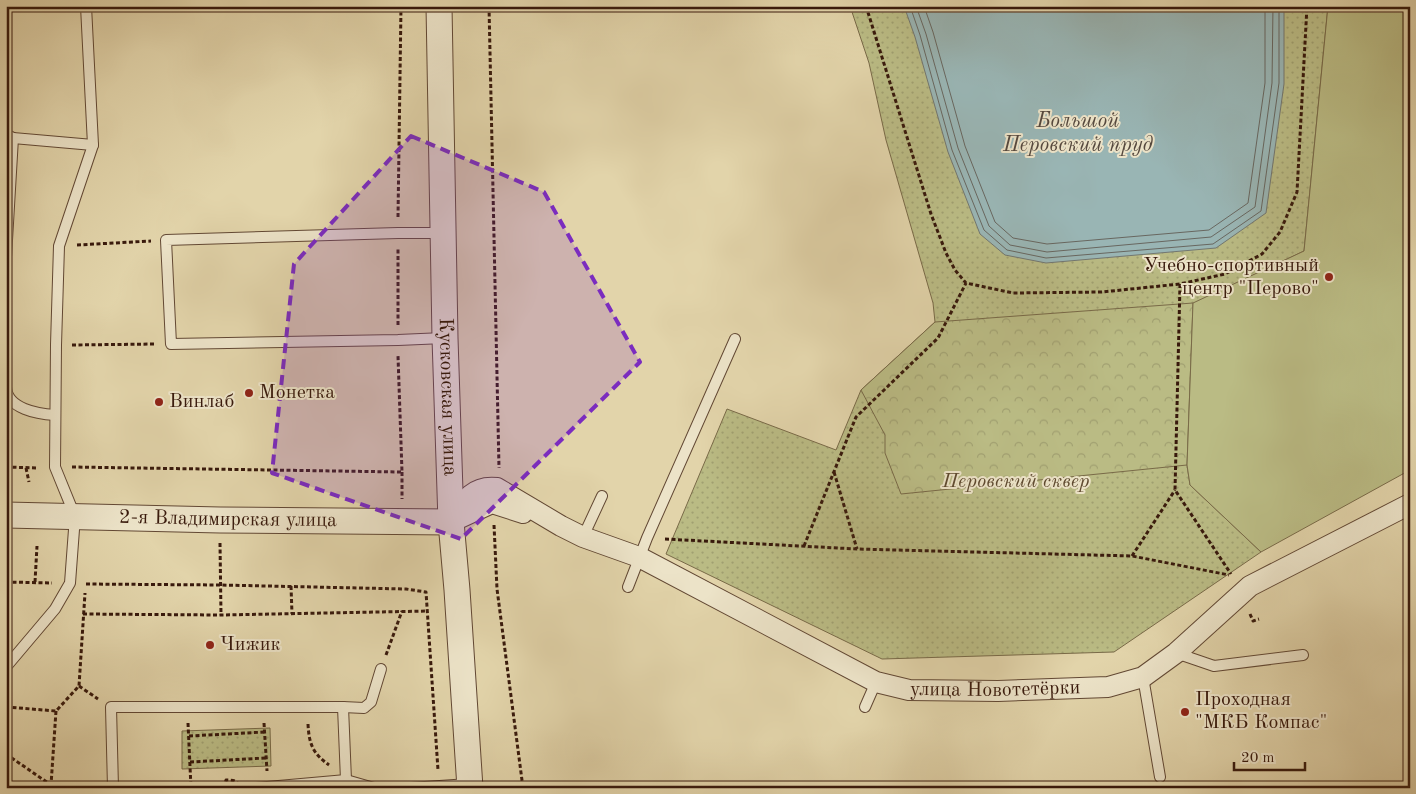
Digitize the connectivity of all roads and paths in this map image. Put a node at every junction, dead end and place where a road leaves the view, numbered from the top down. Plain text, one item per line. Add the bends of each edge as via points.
1 (86, 6) edge
2 (439, 6) edge
3 (489, 6) edge
4 (866, 6) edge
5 (1307, 6) edge
6 (10, 136) edge
7 (93, 145) junction
8 (443, 233) junction
9 (166, 240) junction
10 (59, 246) junction
11 (6, 257) edge
12 (966, 283) junction
13 (1180, 284) junction
14 (445, 338) junction
15 (735, 339) dead end
16 (171, 344) junction
17 (56, 345) junction
18 (6, 386) edge
19 (56, 415) junction
20 (26, 468) dead end
21 (499, 469) dead end
22 (834, 471) junction
23 (402, 472) dead end
24 (29, 482) dead end
25 (1175, 490) junction
26 (602, 496) dead end
27 (402, 504) dead end
28 (1410, 504) edge
29 (6, 515) edge
30 (75, 516) junction
31 (494, 519) dead end
32 (220, 520) junction
33 (451, 522) junction
34 (583, 537) junction
35 (647, 538) junction
36 (37, 546) dead end
37 (804, 546) junction
38 (857, 549) junction
39 (1132, 556) junction
40 (639, 557) junction
41 (6, 582) edge
42 (35, 582) junction
43 (70, 583) junction
44 (86, 584) junction
45 (220, 585) junction
46 (291, 586) junction
47 (628, 587) dead end
48 (402, 611) junction
49 (428, 611) junction
50 (83, 614) junction
51 (292, 614) junction
52 (220, 615) junction
53 (1259, 619) dead end
54 (1253, 621) dead end
55 (1176, 653) junction
56 (1303, 655) dead end
57 (6, 667) edge
58 (381, 669) joint
59 (1144, 677) junction
60 (876, 682) junction
61 (79, 686) junction
62 (6, 707) edge
63 (111, 707) junction
64 (188, 707) junction
65 (263, 707) junction
66 (307, 707) junction
67 (343, 707) junction
68 (865, 707) dead end
69 (56, 711) junction
70 (265, 732) junction
71 (189, 736) junction
72 (6, 754) edge
73 (266, 758) junction
74 (190, 762) junction
75 (1160, 777) dead end
76 (346, 778) junction
77 (439, 785) junction
78 (51, 786) edge
79 (470, 786) edge
80 (268, 787) edge
81 (62, 788) edge
82 (113, 788) edge
83 (191, 788) edge
84 (224, 788) edge
85 (239, 788) edge
86 (256, 788) edge
87 (374, 788) edge
88 (410, 788) edge
89 (523, 788) edge

1 - 7 lane
2 - 8 street, Кусковская улица
3 - 21 path
4 - 12 path via 931,214 946,253
5 - 13 path via 1296,192 1280,232 1262,254 1225,274
6 - 7 lane
6 - 11 lane
7 - 10 lane
8 - 9 lane
8 - 14 street, Кусковская улица
9 - 10 path
9 - 16 lane
10 - 17 lane
12 - 13 path via 1013,293 1102,292
12 - 22 path via 938,338 856,417
13 - 25 path
14 - 16 lane
14 - 33 street, Кусковская улица
15 - 35 lane
16 - 17 path
17 - 19 lane
18 - 19 lane via 7,393 21,407 39,414
19 - 30 lane via 55,467
20 - 24 path
22 - 37 path
22 - 38 path
23 - 27 path
25 - 39 path
25 - 39 path via 1232,576
26 - 34 lane
28 - 55 street, улица Новотетёрки via 1250,586
29 - 30 street, 2-я Владимирская улица
30 - 32 street, 2-я Владимирская улица
30 - 43 lane
31 - 89 path via 497,589
32 - 33 street, 2-я Владимирская улица
32 - 45 path
33 - 34 street, улица Новотетёрки via 464,502 477,489 487,486 497,488
33 - 79 street, Кусковская улица
34 - 40 street, улица Новотетёрки
35 - 37 path
35 - 40 lane
36 - 42 path
37 - 38 path
38 - 39 path
40 - 47 lane
40 - 60 street, улица Новотетёрки
41 - 42 path
42 - 43 path
43 - 44 path
43 - 57 lane via 55,609
44 - 45 path
44 - 50 path
45 - 46 path
45 - 52 path
46 - 49 path via 426,592
46 - 51 path
48 - 49 path
48 - 51 path
48 - 58 path
49 - 77 path
50 - 52 path
50 - 61 path
51 - 52 path
53 - 54 path
55 - 56 lane via 1214,666
55 - 59 street, улица Новотетёрки
58 - 67 lane via 371,702 364,708
59 - 60 street, улица Новотетёрки via 1108,687 998,691 909,690
59 - 75 lane
60 - 68 lane
61 - 63 path
61 - 69 path
62 - 69 path
63 - 64 lane
63 - 82 lane
64 - 65 lane
64 - 71 path
65 - 66 lane
65 - 70 path
66 - 67 lane
66 - 76 path via 311,747 323,761
67 - 76 lane
69 - 78 path
70 - 71 path
70 - 73 path
71 - 74 path
72 - 78 path
73 - 74 path
73 - 80 path
74 - 83 path
76 - 80 lane
76 - 87 lane
77 - 79 lane
77 - 88 lane
78 - 81 path
80 - 86 lane
84 - 85 path via 226,780 238,783

